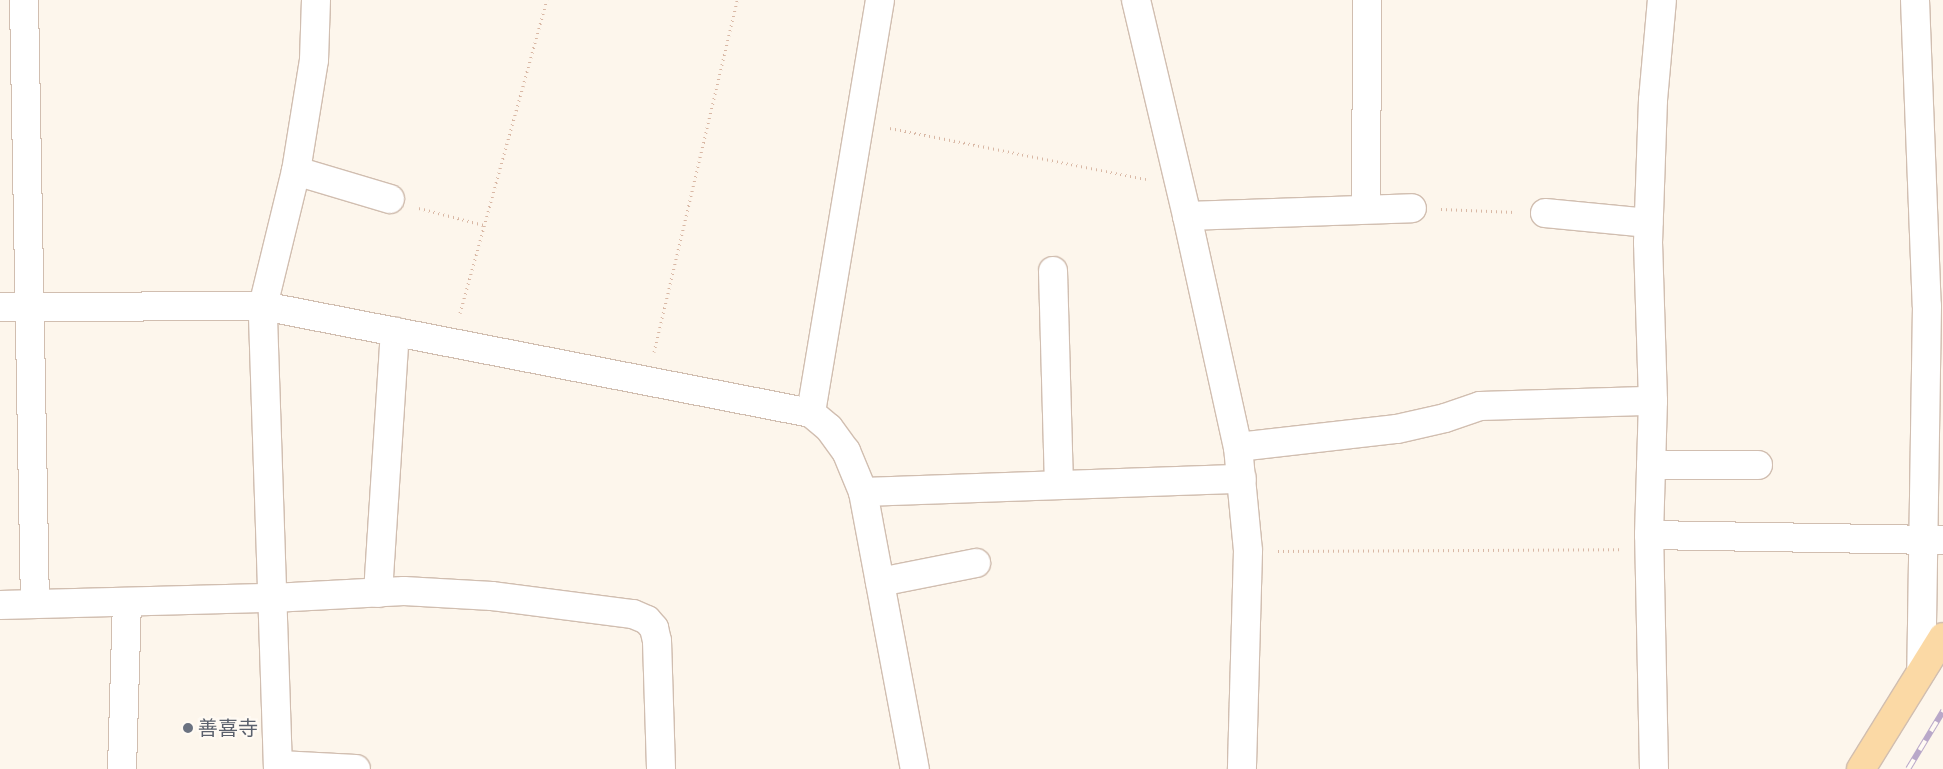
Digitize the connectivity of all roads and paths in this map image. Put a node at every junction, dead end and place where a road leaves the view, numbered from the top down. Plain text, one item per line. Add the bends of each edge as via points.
1 (24, 0) edge
2 (316, 0) edge
3 (546, 0) edge
4 (737, 0) edge
5 (880, 0) edge
6 (1136, 0) edge
7 (1368, 0) edge
8 (1662, 0) edge
9 (1914, 0) edge
10 (860, 122) junction
11 (296, 171) junction
12 (1180, 185) junction
13 (390, 200) joint
14 (1412, 208) joint
15 (1366, 209) junction
16 (1545, 213) joint
17 (1187, 216) junction
18 (1649, 223) junction
19 (484, 225) junction
20 (1053, 271) dead end
21 (263, 306) junction
22 (1935, 306) edge
23 (0, 307) edge
24 (28, 307) junction
25 (395, 332) junction
26 (451, 343) junction
27 (647, 381) junction
28 (1653, 401) junction
29 (811, 413) junction
30 (1238, 447) junction
31 (1651, 465) junction
32 (1758, 465) dead end
33 (1242, 479) junction
34 (1059, 485) junction
35 (863, 492) junction
36 (1933, 540) edge
37 (1650, 542) junction
38 (1248, 551) junction
39 (976, 563) dead end
40 (880, 582) junction
41 (378, 593) junction
42 (273, 598) junction
43 (127, 602) junction
44 (35, 604) junction
45 (0, 605) edge
46 (1943, 637) edge
47 (1921, 671) junction
48 (278, 767) edge
49 (122, 769) edge
50 (356, 769) edge
51 (661, 769) edge
52 (915, 769) edge
53 (1242, 769) edge
54 (1654, 769) edge
55 (1861, 769) edge

1 - 24 street
2 - 11 street via 314,60
3 - 19 path
4 - 27 path
5 - 10 street
6 - 12 street
7 - 15 street
8 - 18 street via 1653,100
9 - 22 street
10 - 12 path
10 - 29 street
11 - 13 street
11 - 21 street
12 - 17 street
13 - 19 path
14 - 15 street
14 - 16 path
15 - 17 street
16 - 18 street
17 - 30 street
18 - 28 street
19 - 26 path
20 - 34 street
21 - 24 street
21 - 25 street
21 - 42 street
22 - 36 street
23 - 24 street
24 - 44 street
25 - 26 street
25 - 41 street
26 - 27 street
27 - 29 street
28 - 30 street via 1480,406 1397,429
28 - 31 street
29 - 35 street via 829,428 846,451
30 - 33 street
31 - 32 street
31 - 37 street
33 - 34 street
33 - 38 street
34 - 35 street
35 - 40 street
36 - 37 street
36 - 47 street
37 - 38 path
37 - 54 street
38 - 53 street
39 - 40 street
40 - 52 street
41 - 42 street
41 - 51 street via 404,591 492,596 633,614 647,620 654,628 657,640
42 - 43 street
42 - 48 street
43 - 44 street
43 - 49 street
44 - 45 street
46 - 47 main road
47 - 55 main road
48 - 50 street

